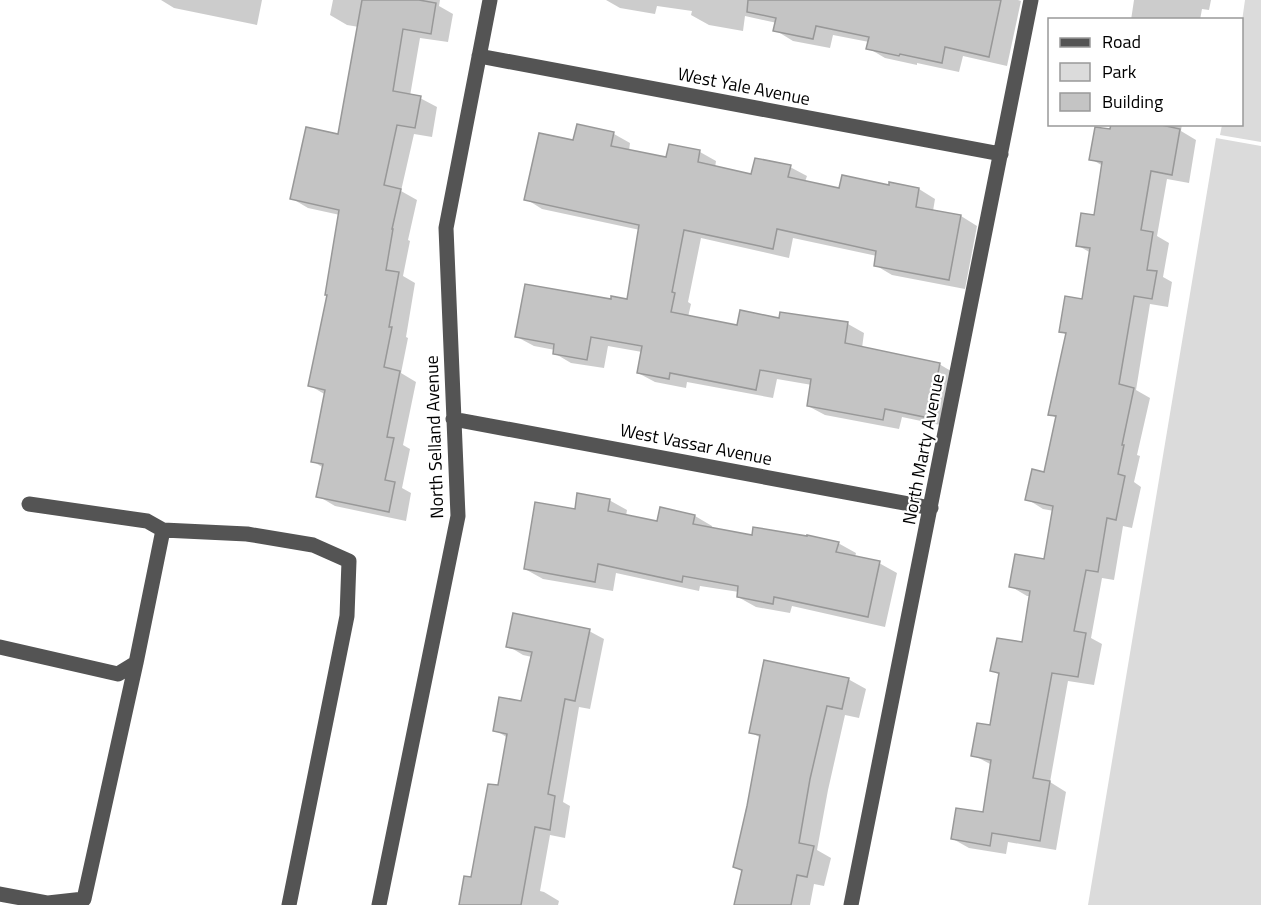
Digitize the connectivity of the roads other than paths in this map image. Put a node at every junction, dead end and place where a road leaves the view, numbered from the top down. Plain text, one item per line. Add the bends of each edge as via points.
1 (490, 0) edge
2 (1031, 0) edge
3 (479, 56) junction
4 (1001, 154) junction
5 (453, 419) junction
6 (29, 504) dead end
7 (931, 508) junction
8 (163, 530) junction
9 (0, 647) edge
10 (136, 663) junction
11 (0, 894) edge
12 (289, 905) edge
13 (378, 905) edge
14 (851, 905) edge

1 - 3 street, North Selland Avenue
2 - 4 street, North Marty Avenue
3 - 4 street, West Yale Avenue
3 - 5 street, North Selland Avenue via 446,228
4 - 7 street, North Marty Avenue
5 - 7 street, West Vassar Avenue
5 - 13 street, North Selland Avenue via 458,516
6 - 8 street via 147,521
7 - 14 street, North Marty Avenue
8 - 10 street
8 - 12 street via 246,534 313,544 349,561 347,616
9 - 10 street via 118,674
10 - 11 street via 84,898 48,903

